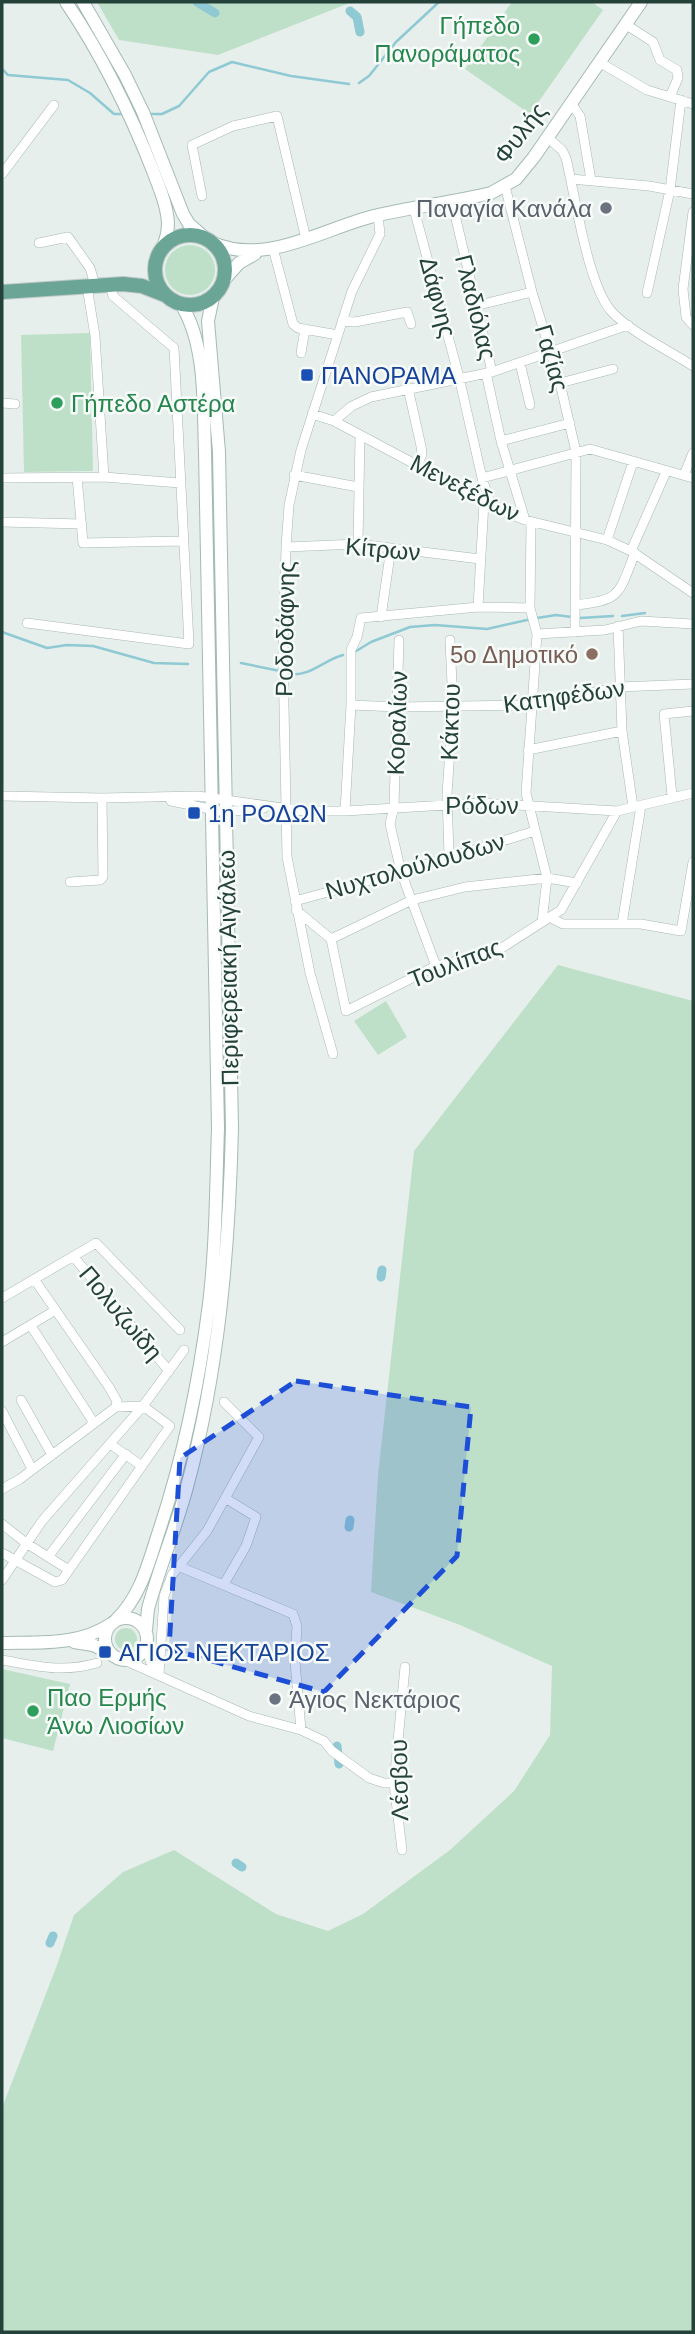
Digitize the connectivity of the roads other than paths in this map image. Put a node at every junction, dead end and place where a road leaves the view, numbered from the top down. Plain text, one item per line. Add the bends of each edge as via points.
1 (66, 2) edge
2 (83, 2) edge
3 (641, 2) edge
4 (625, 24) junction
5 (598, 62) junction
6 (670, 97) junction
7 (681, 100) junction
8 (571, 103) junction
9 (693, 104) edge
10 (54, 105) dead end
11 (548, 138) junction
12 (2, 174) edge
13 (571, 179) junction
14 (591, 180) junction
15 (505, 186) junction
16 (670, 190) junction
17 (693, 194) edge
18 (202, 196) dead end
19 (452, 202) junction
20 (414, 209) junction
21 (693, 212) edge
22 (378, 215) junction
23 (306, 239) junction
24 (209, 241) junction
25 (39, 243) dead end
26 (267, 249) junction
27 (159, 254) junction
28 (223, 281) junction
29 (104, 285) junction
30 (2, 292) edge
31 (532, 292) junction
32 (647, 293) dead end
33 (166, 296) junction
34 (213, 297) junction
35 (181, 304) junction
36 (475, 306) junction
37 (342, 321) junction
38 (411, 324) dead end
39 (628, 325) junction
40 (693, 325) edge
41 (305, 329) junction
42 (338, 335) junction
43 (301, 353) dead end
44 (551, 353) junction
45 (520, 363) junction
46 (693, 366) edge
47 (613, 369) dead end
48 (489, 372) junction
49 (459, 377) junction
50 (560, 383) junction
51 (408, 388) junction
52 (2, 403) edge
53 (15, 404) dead end
54 (530, 405) dead end
55 (312, 414) junction
56 (334, 421) junction
57 (570, 423) junction
58 (360, 436) junction
59 (501, 441) junction
60 (576, 452) junction
61 (693, 453) edge
62 (633, 462) junction
63 (418, 464) junction
64 (510, 471) junction
65 (666, 472) junction
66 (294, 475) junction
67 (77, 477) junction
68 (104, 477) junction
69 (689, 477) edge
70 (2, 478) edge
71 (482, 478) junction
72 (180, 483) junction
73 (358, 486) junction
74 (488, 504) junction
75 (528, 521) junction
76 (2, 523) edge
77 (82, 524) junction
78 (575, 532) junction
79 (607, 540) junction
80 (183, 541) junction
81 (358, 544) junction
82 (286, 547) junction
83 (391, 548) junction
84 (633, 552) junction
85 (480, 559) junction
86 (693, 593) edge
87 (575, 605) junction
88 (478, 607) junction
89 (530, 608) junction
90 (381, 617) junction
91 (27, 623) dead end
92 (693, 624) edge
93 (618, 626) junction
94 (575, 632) junction
95 (537, 634) junction
96 (399, 640) dead end
97 (450, 640) dead end
98 (693, 684) edge
99 (619, 687) junction
100 (351, 705) junction
101 (533, 705) junction
102 (453, 706) junction
103 (398, 707) junction
104 (693, 711) edge
105 (622, 731) junction
106 (528, 750) junction
107 (693, 793) edge
108 (2, 796) edge
109 (672, 796) junction
110 (102, 798) junction
111 (448, 804) junction
112 (218, 805) junction
113 (527, 805) junction
114 (394, 806) junction
115 (637, 807) junction
116 (285, 809) junction
117 (345, 811) junction
118 (617, 811) junction
119 (535, 831) junction
120 (449, 855) junction
121 (693, 862) edge
122 (401, 872) junction
123 (547, 878) junction
124 (70, 882) dead end
125 (577, 883) junction
126 (412, 900) junction
127 (295, 905) junction
128 (546, 919) junction
129 (622, 924) junction
130 (331, 939) junction
131 (436, 966) junction
132 (333, 1054) dead end
133 (73, 1256) junction
134 (34, 1279) junction
135 (2, 1298) edge
136 (54, 1311) junction
137 (31, 1326) junction
138 (180, 1330) dead end
139 (2, 1342) edge
140 (184, 1350) dead end
141 (169, 1371) junction
142 (21, 1400) dead end
143 (224, 1402) dead end
144 (143, 1406) junction
145 (116, 1407) junction
146 (2, 1411) edge
147 (94, 1423) junction
148 (110, 1444) junction
149 (126, 1454) junction
150 (52, 1455) junction
151 (142, 1466) junction
152 (32, 1469) junction
153 (2, 1489) edge
154 (225, 1499) junction
155 (2, 1524) edge
156 (26, 1544) junction
157 (2, 1553) edge
158 (48, 1557) junction
159 (15, 1559) junction
160 (178, 1566) junction
161 (69, 1570) junction
162 (2, 1580) edge
163 (224, 1584) junction
164 (114, 1622) junction
165 (146, 1630) junction
166 (71, 1641) junction
167 (2, 1643) edge
168 (147, 1643) junction
169 (119, 1658) junction
170 (2, 1660) edge
171 (97, 1662) dead end
172 (405, 1667) dead end
173 (159, 1675) junction
174 (301, 1730) junction
175 (394, 1783) junction
176 (402, 1850) dead end

1 - 27 main road via 130,118 160,191 168,232
2 - 24 main road via 143,112 189,224
3 - 4 main road, Φυλής
4 - 5 main road, Φυλής
4 - 6 street via 653,42 660,60 677,70
5 - 6 street via 647,90
5 - 8 main road, Φυλής
6 - 7 street
7 - 9 street
7 - 16 street
8 - 11 main road, Φυλής
8 - 14 street via 580,116
10 - 12 street
11 - 13 street via 562,150
11 - 15 main road, Φυλής
13 - 14 street
13 - 39 street via 598,290 611,311
14 - 16 street
15 - 19 main road, Φυλής
15 - 31 street, Γαζίας
16 - 17 street
16 - 32 street
18 - 23 street via 192,145 233,126 277,116
19 - 20 main road, Φυλής
19 - 36 street, Γλαδιόλας
20 - 22 main road, Φυλής
20 - 49 street, Δάφνης
21 - 40 street via 683,289 686,317
22 - 23 main road, Φυλής
22 - 37 street, Ροδοδάφνης via 380,234 360,271
23 - 26 main road, Φυλής
24 - 26 main road, Φυλής via 237,251
24 - 27 main road via 181,236
24 - 28 main road via 223,261
25 - 29 street via 68,237
26 - 28 main road, Φυλής via 239,263
26 - 41 street via 290,319
27 - 29 main road via 141,275
27 - 33 main road via 155,273
28 - 34 main road
29 - 30 main road
29 - 33 main road via 142,286
29 - 68 street via 95,337
29 - 72 street via 174,348
31 - 36 street
31 - 44 street, Γαζίας
33 - 35 main road
34 - 35 main road
34 - 112 main road, Περιφερειακή Αιγάλεω via 208,321 219,452
35 - 112 main road, Περιφερειακή Αιγάλεω via 195,338 203,408
36 - 48 street, Γλαδιόλας
37 - 38 street via 407,312
37 - 42 street, Ροδοδάφνης
39 - 44 street
39 - 46 street
41 - 42 street
41 - 43 street
42 - 55 street, Ροδοδάφνης
44 - 45 street
44 - 50 street, Γαζίας
45 - 48 street
45 - 54 street
47 - 50 street
48 - 49 street
48 - 59 street, Γλαδιόλας
49 - 51 street
49 - 71 street, Δάφνης
50 - 57 street, Γαζίας
51 - 56 street via 361,400
51 - 63 street via 421,446
52 - 53 street
55 - 56 street, Μενεξέδων
55 - 66 street, Ροδοδάφνης
56 - 58 street, Μενεξέδων
57 - 59 street
57 - 60 street, Γαζίας
58 - 63 street, Μενεξέδων
58 - 73 street
59 - 64 street, Γλαδιόλας
60 - 62 street via 590,449
60 - 64 street
60 - 78 street, Γαζίας
61 - 69 street
62 - 65 street
62 - 79 street
63 - 74 street, Μενεξέδων
64 - 71 street
64 - 75 street, Γλαδιόλας
65 - 69 street
65 - 84 street
66 - 73 street
66 - 82 street, Ροδοδάφνης
67 - 68 street
67 - 70 street
67 - 77 street
68 - 72 street
71 - 74 street, Δάφνης
72 - 80 street
73 - 81 street
74 - 75 street, Μενεξέδων
74 - 85 street
75 - 78 street, Μενεξέδων
75 - 89 street, Γλαδιόλας
76 - 77 street
77 - 80 street via 83,543
78 - 79 street, Μενεξέδων
78 - 87 street, Γαζίας
79 - 84 street, Μενεξέδων
80 - 91 street via 189,644
81 - 82 street, Κίτρων
81 - 83 street, Κίτρων
82 - 116 street, Ροδοδάφνης
83 - 85 street, Κίτρων
83 - 90 street
84 - 86 street, Μενεξέδων
84 - 87 street via 619,593 604,602
85 - 88 street
87 - 94 street, Γαζίας
88 - 89 street
88 - 90 street
89 - 95 street, Γλαδιόλας
90 - 100 street via 361,618 351,650
92 - 93 street via 641,621
93 - 94 street
93 - 99 street
94 - 95 street
95 - 101 street, Γλαδιόλας
96 - 103 street, Κοραλίων
97 - 102 street, Κάκτου
98 - 99 street, Κατηφέδων
99 - 101 street, Κατηφέδων
99 - 105 street
100 - 103 street, Κατηφέδων
100 - 117 street
101 - 102 street, Κατηφέδων
101 - 106 street, Γλαδιόλας
102 - 103 street, Κατηφέδων
102 - 111 street, Κάκτου
103 - 114 street, Κοραλίων
104 - 109 street via 664,714
105 - 106 street
105 - 115 street
106 - 113 street, Γλαδιόλας
107 - 109 street, Ρόδων
108 - 110 street, Ρόδων
109 - 115 street, Ρόδων
110 - 112 street, Ρόδων via 163,798
110 - 124 street via 103,877
111 - 113 street, Ρόδων
111 - 114 street, Ρόδων
111 - 120 street, Κάκτου
112 - 116 street, Ρόδων
112 - 164 main road, Περιφερειακή Αιγάλεω via 218,1128 209,1302 190,1416 163,1522 139,1589
112 - 165 main road, Περιφερειακή Αιγάλεω via 232,1128 230,1217 216,1349 197,1445 148,1609
113 - 118 street, Ρόδων
113 - 119 street, Γλαδιόλας
114 - 117 street, Ρόδων
114 - 122 street, Κοραλίων via 390,824
115 - 118 street, Ρόδων
115 - 129 street
116 - 117 street, Ρόδων
116 - 127 street, Ροδοδάφνης
118 - 125 street
119 - 120 street, Νυχτολούλουδων
119 - 123 street, Γλαδιόλας
120 - 122 street, Νυχτολούλουδων
121 - 129 street via 681,930
122 - 126 street, Κοραλίων
122 - 127 street, Νυχτολούλουδων
123 - 125 street
123 - 126 street via 465,887
123 - 128 street
125 - 128 street, Τουλίπας via 561,910
126 - 130 street
126 - 131 street, Κοραλίων
127 - 130 street
127 - 132 street, Ροδοδάφνης
128 - 129 street via 563,924
128 - 131 street, Τουλίπας via 497,951
130 - 131 street, Τουλίπας via 346,1011
133 - 134 street
133 - 138 street via 96,1243
133 - 141 street, Πολυζωίδη
134 - 135 street
134 - 136 street
136 - 137 street
136 - 145 street via 109,1387
137 - 139 street
137 - 147 street
140 - 141 street
141 - 144 street
142 - 150 street
143 - 154 street via 260,1437
144 - 145 street
144 - 148 street
144 - 151 street via 170,1426
145 - 147 street
146 - 152 street
147 - 150 street
148 - 149 street
148 - 156 street
149 - 151 street
149 - 158 street
150 - 152 street
151 - 161 street
152 - 153 street
154 - 160 street via 200,1542
154 - 163 street via 256,1517
155 - 156 street
156 - 158 street
156 - 159 street
157 - 159 street
158 - 161 street
159 - 161 street via 55,1582
159 - 162 street
160 - 163 street
160 - 173 street via 164,1596
163 - 174 street via 296,1619
164 - 165 main road via 130,1618
164 - 166 main road
164 - 169 main road via 107,1630 106,1644
165 - 168 main road
166 - 167 main road
166 - 169 main road via 93,1645
168 - 169 main road via 141,1654 130,1660
168 - 173 street via 150,1661
169 - 173 street
170 - 171 street via 64,1669
172 - 175 street, Λέσβου
173 - 174 street via 248,1716
174 - 175 street via 324,1741 369,1778
175 - 176 street, Λέσβου

